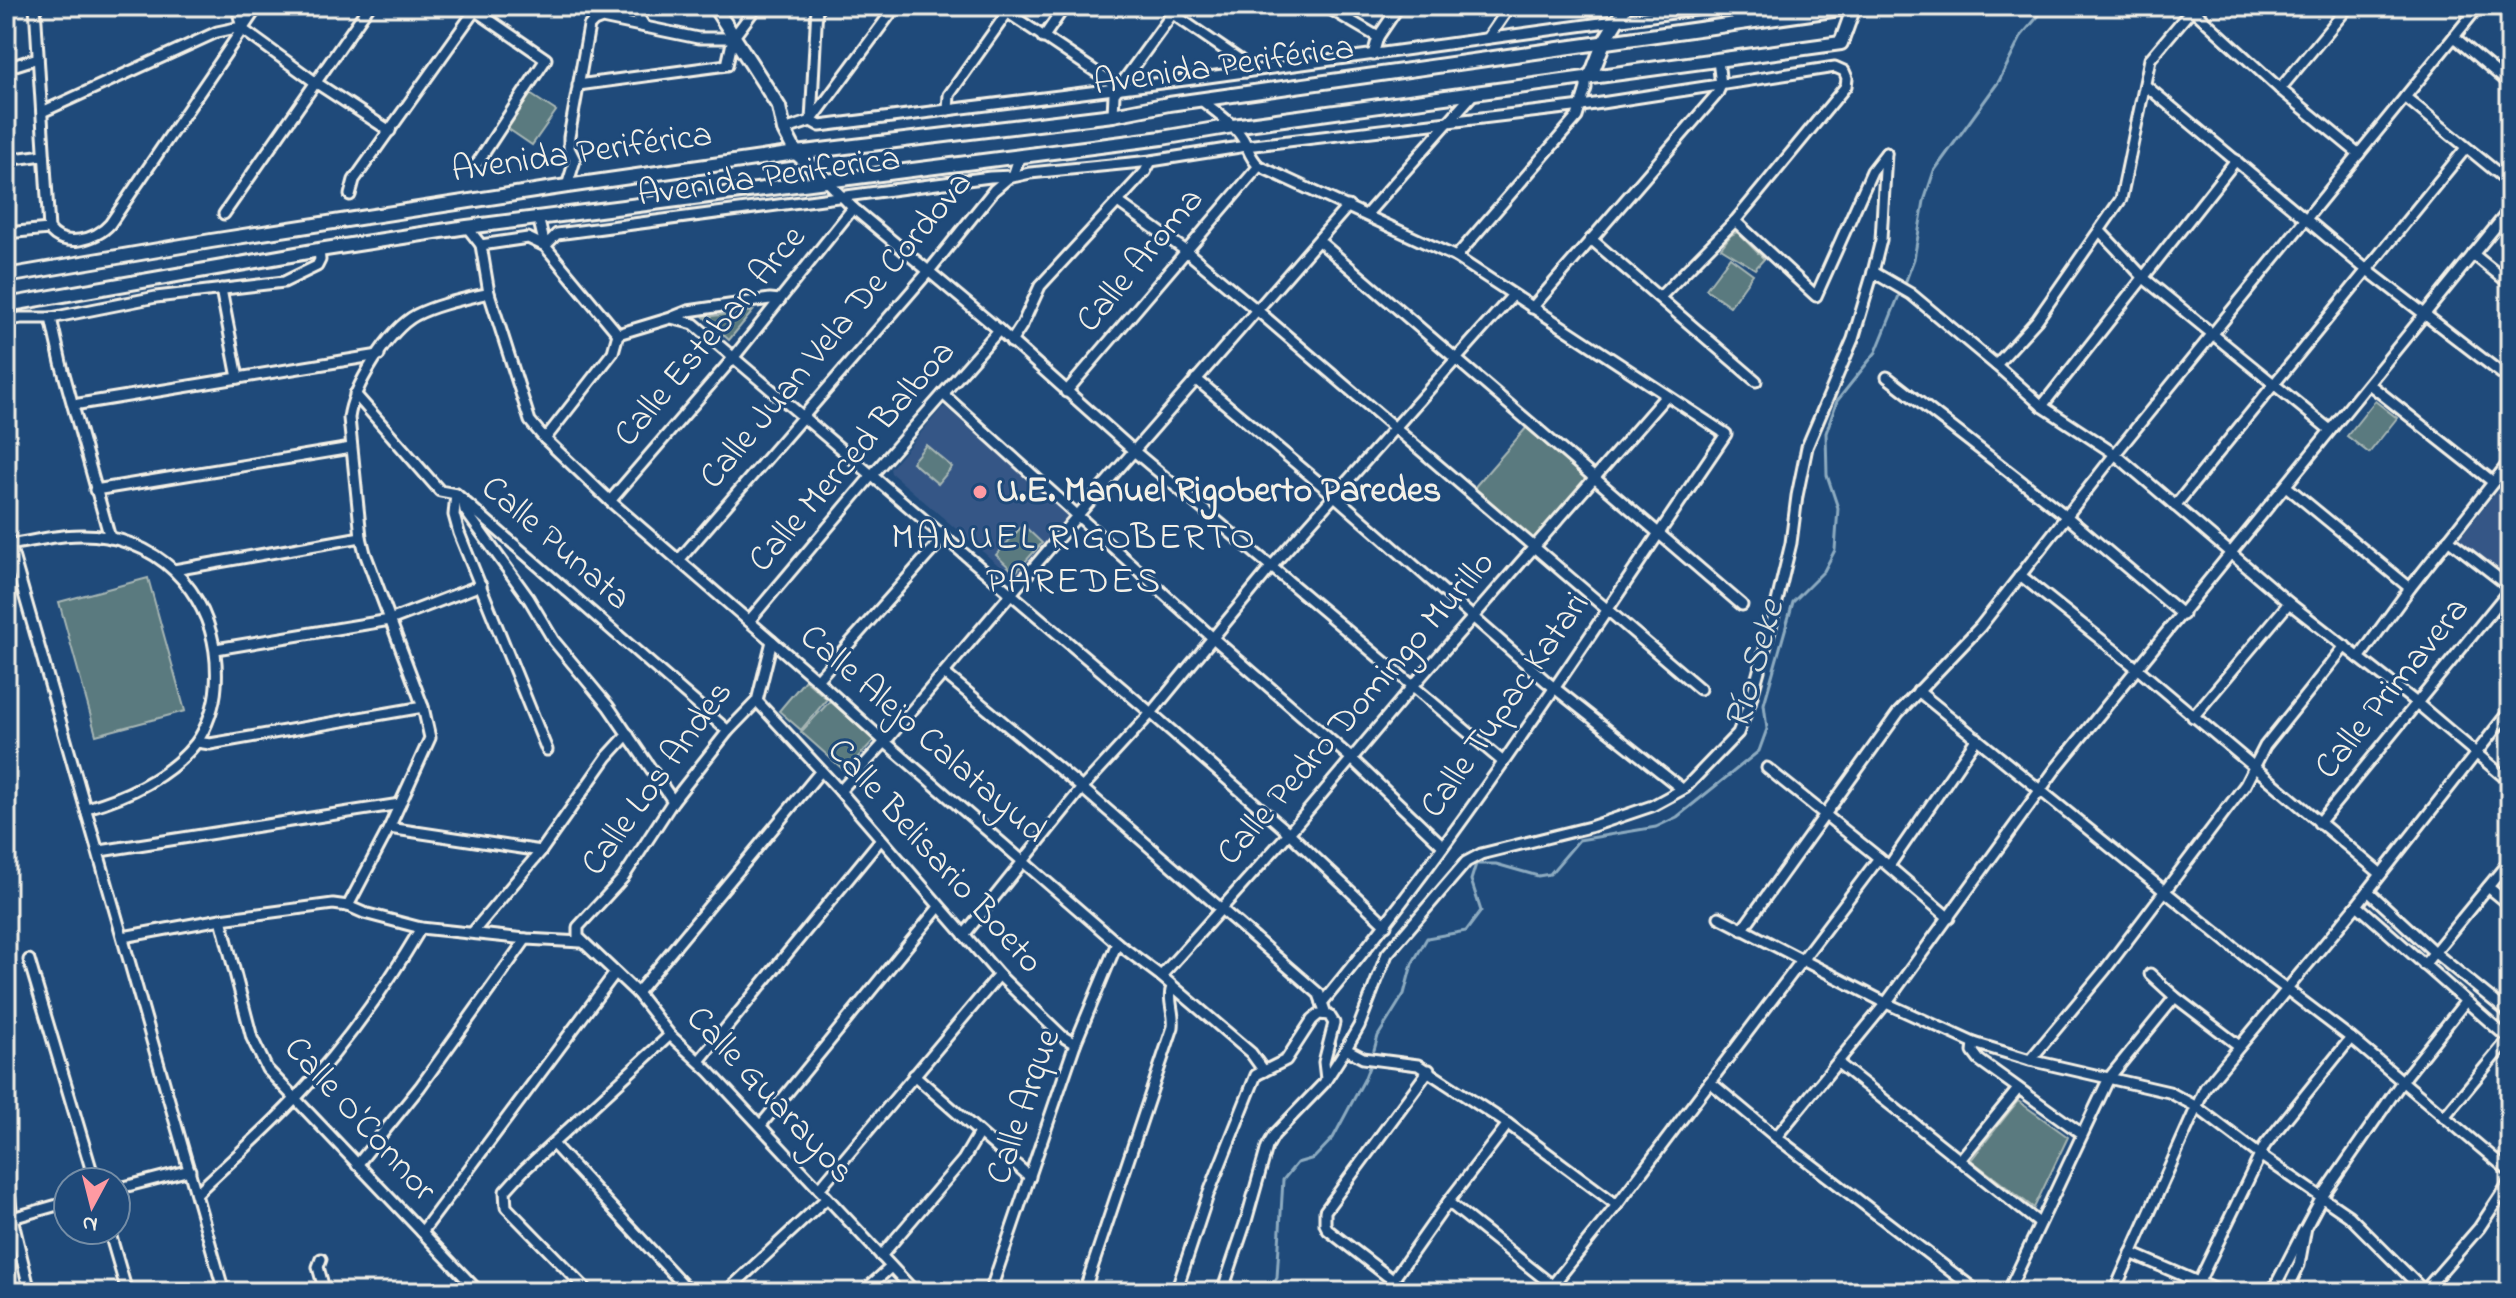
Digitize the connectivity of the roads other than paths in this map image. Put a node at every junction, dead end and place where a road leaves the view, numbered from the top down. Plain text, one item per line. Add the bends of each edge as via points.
1 (35, 6) edge
2 (237, 6) edge
3 (258, 6) edge
4 (369, 6) edge
5 (625, 6) edge
6 (714, 6) edge
7 (757, 6) edge
8 (817, 6) edge
9 (896, 6) edge
10 (998, 6) edge
11 (1065, 6) edge
12 (1325, 6) edge
13 (1399, 6) edge
14 (1510, 6) edge
15 (1626, 6) edge
16 (1724, 6) edge
17 (1854, 6) edge
18 (2349, 6) edge
19 (2479, 6) edge
20 (474, 7) edge
21 (2196, 8) edge
22 (1175, 10) edge
23 (1007, 13) junction
24 (1616, 21) junction
25 (645, 27) junction
26 (242, 29) junction
27 (1378, 37) junction
28 (2454, 37) junction
29 (733, 38) junction
30 (1043, 38) junction
31 (1488, 38) junction
32 (1604, 42) junction
33 (1373, 55) junction
34 (38, 58) junction
35 (1718, 60) junction
36 (6, 68) edge
37 (1246, 72) junction
38 (1586, 78) junction
39 (315, 82) junction
40 (2510, 84) edge
41 (578, 85) junction
42 (1721, 85) junction
43 (2145, 85) junction
44 (1120, 88) junction
45 (2280, 89) junction
46 (1474, 93) junction
47 (2405, 97) junction
48 (1200, 99) junction
49 (1582, 106) junction
50 (948, 110) junction
51 (42, 112) junction
52 (1113, 115) junction
53 (811, 121) junction
54 (1449, 121) junction
55 (1233, 126) junction
56 (784, 130) junction
57 (390, 131) junction
58 (1246, 146) junction
59 (2466, 148) junction
60 (796, 153) junction
61 (2359, 154) junction
62 (44, 155) junction
63 (1020, 155) junction
64 (6, 160) edge
65 (2236, 160) junction
66 (1151, 161) junction
67 (478, 162) dead end
68 (1259, 166) junction
69 (1013, 176) junction
70 (826, 180) junction
71 (2510, 183) edge
72 (567, 186) junction
73 (350, 195) dead end
74 (842, 196) junction
75 (1118, 202) junction
76 (1348, 206) junction
77 (853, 208) junction
78 (2510, 209) edge
79 (224, 214) dead end
80 (1366, 215) junction
81 (538, 217) junction
82 (2307, 220) junction
83 (1735, 221) junction
84 (467, 227) junction
85 (49, 229) junction
86 (2100, 231) junction
87 (6, 233) edge
88 (1591, 239) junction
89 (1319, 241) junction
90 (481, 245) junction
91 (545, 246) junction
92 (319, 250) junction
93 (1186, 251) junction
94 (2473, 254) junction
95 (1456, 257) junction
96 (929, 271) junction
97 (2368, 271) junction
98 (1873, 272) junction
99 (6, 276) edge
100 (2145, 279) junction
101 (2510, 284) edge
102 (221, 289) junction
103 (489, 293) junction
104 (1513, 295) junction
105 (1660, 297) junction
106 (780, 300) junction
107 (6, 305) edge
108 (1532, 308) junction
109 (1258, 311) junction
110 (2425, 314) junction
111 (51, 318) junction
112 (671, 318) junction
113 (6, 321) edge
114 (999, 330) junction
115 (618, 334) junction
116 (2211, 335) junction
117 (1011, 342) junction
118 (379, 355) junction
119 (734, 357) junction
120 (1457, 359) junction
121 (1996, 365) junction
122 (1887, 377) dead end
123 (238, 378) junction
124 (1196, 379) junction
125 (2510, 380) edge
126 (1756, 381) dead end
127 (2274, 384) junction
128 (2369, 384) junction
129 (1066, 392) junction
130 (355, 394) junction
131 (943, 394) junction
132 (1665, 397) junction
133 (73, 405) junction
134 (2042, 406) junction
135 (802, 417) junction
136 (1396, 429) junction
137 (2330, 430) junction
138 (545, 439) junction
139 (351, 448) junction
140 (1135, 452) junction
141 (2115, 454) junction
142 (2510, 461) edge
143 (872, 475) junction
144 (1595, 480) junction
145 (2493, 482) junction
146 (2286, 486) junction
147 (95, 490) junction
148 (459, 497) junction
149 (1336, 497) junction
150 (610, 501) junction
151 (2175, 506) junction
152 (1077, 516) junction
153 (2066, 516) junction
154 (6, 531) edge
155 (1658, 534) junction
156 (361, 537) junction
157 (944, 537) junction
158 (110, 538) junction
159 (2448, 539) junction
160 (10, 545) junction
161 (1534, 547) junction
162 (2231, 554) junction
163 (679, 560) junction
164 (1272, 566) junction
165 (174, 570) junction
166 (2020, 575) junction
167 (20, 582) junction
168 (6, 585) edge
169 (481, 585) junction
170 (2410, 588) junction
171 (2510, 588) edge
172 (1011, 596) junction
173 (2289, 603) junction
174 (1742, 605) dead end
175 (1606, 609) junction
176 (2183, 615) junction
177 (1474, 619) junction
178 (390, 620) junction
179 (749, 621) junction
180 (1213, 638) junction
181 (772, 641) junction
182 (2345, 646) junction
183 (216, 649) junction
184 (2359, 658) junction
185 (2138, 669) junction
186 (944, 673) junction
187 (817, 680) junction
188 (1412, 687) junction
189 (1553, 687) junction
190 (1700, 689) dead end
191 (1918, 691) junction
192 (757, 701) junction
193 (2418, 704) junction
194 (423, 707) junction
195 (2510, 710) edge
196 (1151, 713) junction
197 (2193, 717) junction
198 (728, 731) junction
199 (628, 734) junction
200 (1977, 738) junction
201 (197, 742) junction
202 (885, 742) junction
203 (547, 750) dead end
204 (2476, 752) junction
205 (1352, 759) junction
206 (1502, 761) junction
207 (1767, 768) dead end
208 (2253, 768) junction
209 (820, 772) junction
210 (2510, 782) edge
211 (1082, 788) junction
212 (1682, 789) junction
213 (2040, 789) junction
214 (840, 791) junction
215 (673, 801) junction
216 (400, 804) junction
217 (87, 808) junction
218 (1826, 815) junction
219 (2319, 823) junction
220 (389, 828) junction
221 (1289, 833) junction
222 (881, 839) junction
223 (1443, 846) junction
224 (100, 851) junction
225 (541, 851) junction
226 (1879, 858) junction
227 (1023, 860) junction
228 (2510, 860) edge
229 (1889, 866) junction
230 (2381, 874) junction
231 (2488, 887) junction
232 (2165, 890) junction
233 (2368, 891) junction
234 (2357, 905) junction
235 (2510, 905) edge
236 (348, 906) junction
237 (939, 907) junction
238 (1221, 908) junction
239 (1719, 917) dead end
240 (1949, 918) junction
241 (221, 919) junction
242 (1386, 925) junction
243 (421, 928) junction
244 (1742, 930) junction
245 (473, 932) junction
246 (964, 935) junction
247 (123, 937) junction
248 (526, 939) junction
249 (581, 942) junction
250 (1117, 943) junction
251 (2434, 952) junction
252 (29, 960) dead end
253 (1802, 961) junction
254 (2424, 965) junction
255 (615, 973) junction
256 (2150, 974) dead end
257 (999, 975) junction
258 (1161, 976) junction
259 (1172, 987) junction
260 (2288, 988) junction
261 (637, 993) junction
262 (2175, 997) junction
263 (2465, 1002) junction
264 (1322, 1003) junction
265 (1886, 1003) junction
266 (1326, 1014) junction
267 (2510, 1014) edge
268 (670, 1035) junction
269 (2351, 1038) junction
270 (2510, 1039) edge
271 (1974, 1043) junction
272 (1075, 1044) junction
273 (2238, 1045) junction
274 (1346, 1049) junction
275 (2030, 1060) junction
276 (699, 1061) junction
277 (1838, 1063) junction
278 (1429, 1070) junction
279 (1264, 1071) junction
280 (914, 1075) junction
281 (2109, 1078) junction
282 (1326, 1079) junction
283 (2403, 1080) junction
284 (1710, 1082) junction
285 (2018, 1089) junction
286 (295, 1100) junction
287 (2195, 1106) junction
288 (2444, 1117) junction
289 (1508, 1124) junction
290 (761, 1125) junction
291 (979, 1133) junction
292 (2082, 1134) junction
293 (1776, 1137) junction
294 (553, 1144) junction
295 (2260, 1155) junction
296 (1960, 1160) junction
297 (6, 1165) edge
298 (357, 1165) junction
299 (90, 1166) edge
300 (190, 1170) junction
301 (2510, 1172) edge
302 (1030, 1177) junction
303 (2510, 1181) edge
304 (132, 1185) edge
305 (819, 1189) junction
306 (8, 1191) edge
307 (197, 1193) junction
308 (2322, 1197) junction
309 (827, 1198) junction
310 (1448, 1202) junction
311 (1617, 1205) junction
312 (52, 1207) edge
313 (12, 1218) junction
314 (2039, 1223) junction
315 (2306, 1227) junction
316 (422, 1232) junction
317 (114, 1246) edge
318 (2131, 1253) junction
319 (881, 1256) junction
320 (321, 1259) dead end
321 (891, 1267) junction
322 (1393, 1280) junction
323 (2198, 1282) junction
324 (1550, 1288) edge
325 (2289, 1291) edge
326 (30, 1292) edge
327 (127, 1292) edge
328 (224, 1292) edge
329 (325, 1292) edge
330 (479, 1292) edge
331 (589, 1292) edge
332 (690, 1292) edge
333 (726, 1292) edge
334 (863, 1292) edge
335 (915, 1292) edge
336 (990, 1292) edge
337 (1084, 1292) edge
338 (1176, 1292) edge
339 (1222, 1292) edge
340 (1408, 1292) edge
341 (1978, 1292) edge
342 (2008, 1292) edge
343 (2114, 1292) edge
344 (2194, 1292) edge
345 (2221, 1292) edge
346 (2272, 1292) edge
347 (2424, 1292) edge

1 - 34 street
2 - 26 street
3 - 26 street
4 - 39 street
5 - 25 street
6 - 29 street
7 - 29 street
8 - 53 street
9 - 53 street
10 - 23 street
11 - 30 street
12 - 27 street
13 - 27 street
14 - 31 street
15 - 24 street
16 - 24 street
17 - 32 street, Avenida Periférica
17 - 35 street, Avenida Periférica via 1841,43
18 - 45 street
19 - 28 street
20 - 57 street
20 - 67 street via 546,59
21 - 43 street via 2150,59
21 - 45 street
22 - 37 street via 1240,60
22 - 44 street
23 - 30 street
23 - 50 street via 949,95
24 - 31 street
24 - 32 street
25 - 29 street via 698,38
25 - 41 street via 594,21
26 - 39 street
26 - 51 street via 217,32
26 - 85 street via 104,231 69,240
27 - 33 street
28 - 40 street
28 - 47 street
29 - 41 street via 727,65
29 - 56 street via 779,107
30 - 44 street
31 - 33 street
32 - 38 street
32 - 48 street, Avenida Periférica
33 - 37 street
34 - 36 street
34 - 51 street
35 - 38 street, Avenida Periférica
35 - 42 street
37 - 44 street
38 - 46 street, Avenida Periférica
38 - 49 street
39 - 57 street
39 - 79 street
41 - 72 street via 569,137 575,160
42 - 49 street, Calle Juan Vela De Cordova
42 - 83 street, Calle Juan Vela De Cordova via 1835,67 1847,78 1846,86
42 - 88 street
43 - 65 street
43 - 86 street via 2121,199
44 - 50 street
44 - 52 street via 1114,94
45 - 61 street
46 - 54 street
46 - 55 street, Avenida Periférica
47 - 59 street
47 - 61 street
48 - 52 street, Avenida Periférica
48 - 55 street
49 - 54 street, Calle Juan Vela De Cordova
49 - 95 street via 1569,128
50 - 53 street via 820,126
51 - 62 street
52 - 60 street, Avenida Periférica
53 - 56 street
54 - 58 street, Calle Juan Vela De Cordova
54 - 80 street
55 - 58 street
55 - 63 street, Avenida Periférica
56 - 60 street
57 - 73 street via 354,180
58 - 66 street, Calle Juan Vela De Cordova
58 - 68 street
59 - 71 street
59 - 97 street
60 - 70 street
60 - 72 street, Avenida Periférica
61 - 82 street
62 - 64 street
62 - 85 street
63 - 69 street
63 - 70 street, Avenida Periférica
65 - 82 street
65 - 100 street
66 - 69 street, Calle Juan Vela De Cordova
66 - 75 street
68 - 76 street
68 - 93 street, Calle Aroma
69 - 74 street, Avenida Periferica
69 - 96 street, Calle Juan Vela De Cordova via 994,190
70 - 74 street
70 - 81 street, Avenida Periférica
72 - 99 street, Avenida Periférica
74 - 77 street
74 - 91 street, Avenida Periferica via 557,234
75 - 93 street
75 - 117 street via 1040,286
76 - 80 street
76 - 89 street
77 - 96 street
77 - 106 street, Calle Esteban Arce
78 - 94 street
80 - 95 street
81 - 84 street, Avenida Periférica
81 - 91 street
82 - 97 street
82 - 116 street
83 - 98 street via 1816,296 1872,171 1886,153 1881,240
83 - 105 street
84 - 90 street
84 - 92 street, Avenida Periférica
85 - 87 street
86 - 100 street
86 - 121 street via 2037,320
88 - 105 street
88 - 108 street
89 - 109 street
89 - 120 street
90 - 91 street via 528,238
90 - 103 street, Calle Alejo Calatayud
91 - 115 street
92 - 102 street via 317,266 294,278
92 - 107 street, Avenida Periférica
93 - 109 street
93 - 129 street, Calle Aroma
94 - 101 street
94 - 110 street
95 - 104 street
96 - 114 street
96 - 135 street, Calle Juan Vela De Cordova
97 - 110 street
97 - 127 street
98 - 121 street via 1900,285
98 - 212 street via 1853,339 1807,447 1791,543 1750,703 1730,744
100 - 116 street
100 - 134 street
102 - 111 street
102 - 123 street
103 - 118 street via 414,316
103 - 138 street, Calle Alejo Calatayud via 530,421
104 - 108 street
104 - 120 street
105 - 126 street
106 - 112 street via 688,311
106 - 119 street, Calle Esteban Arce
108 - 132 street
109 - 124 street
109 - 136 street
110 - 125 street
110 - 128 street
111 - 113 street
111 - 133 street
112 - 115 street
112 - 119 street via 694,324
114 - 117 street
114 - 131 street, Calle Merced Balboa
115 - 138 street via 613,352
116 - 127 street
116 - 141 street
117 - 129 street
118 - 123 street
118 - 130 street
119 - 135 street
119 - 150 street, Calle Esteban Arce
120 - 136 street
120 - 144 street
121 - 134 street
122 - 153 street
123 - 133 street
124 - 140 street
124 - 149 street
127 - 137 street
127 - 151 street
128 - 137 street
128 - 145 street
129 - 140 street
130 - 139 street via 349,418
130 - 148 street, Calle Punata via 430,482
131 - 143 street, Calle Merced Balboa
131 - 152 street
132 - 144 street, Calle Pedro Domingo Murillo
132 - 155 street, Calle Tupac Katari via 1726,434
133 - 147 street
134 - 141 street
135 - 143 street
135 - 163 street, Calle Juan Vela De Cordova
136 - 149 street
136 - 161 street
137 - 146 street
138 - 150 street, Calle Alejo Calatayud
139 - 147 street
139 - 156 street
140 - 152 street
140 - 164 street
141 - 151 street
141 - 153 street
142 - 145 street
143 - 157 street
143 - 179 street, Calle Merced Balboa
144 - 155 street
144 - 161 street, Calle Pedro Domingo Murillo
145 - 159 street
146 - 162 street
146 - 170 street
147 - 158 street
148 - 169 street via 454,515
148 - 198 street, Calle Punata
148 - 199 street via 554,641
149 - 164 street
149 - 177 street
150 - 163 street, Calle Alejo Calatayud
151 - 162 street
152 - 172 street
152 - 180 street
153 - 166 street
153 - 176 street
154 - 160 street
155 - 174 street
155 - 175 street, Calle Tupac Katari
156 - 165 street
156 - 178 street
157 - 172 street
157 - 187 street
158 - 160 street via 62,535
158 - 165 street via 152,554
159 - 170 street
159 - 171 street
160 - 167 street
161 - 175 street
161 - 177 street, Calle Pedro Domingo Murillo
162 - 173 street
162 - 176 street
163 - 179 street, Calle Alejo Calatayud
164 - 180 street
164 - 188 street
165 - 183 street via 194,594
166 - 185 street
166 - 191 street via 1980,627
167 - 168 street
167 - 217 street
169 - 178 street
169 - 203 street
170 - 184 street
171 - 193 street, Calle Primavera
172 - 186 street
172 - 196 street
173 - 182 street
173 - 197 street
175 - 189 street, Calle Tupac Katari
175 - 190 street
176 - 185 street
177 - 188 street, Calle Pedro Domingo Murillo
177 - 189 street
178 - 183 street
178 - 194 street
179 - 181 street, Calle Alejo Calatayud
180 - 196 street
180 - 205 street
181 - 187 street, Calle Alejo Calatayud
181 - 192 street, Calle Los Andes
182 - 184 street
182 - 208 street
183 - 201 street via 215,697
184 - 193 street
185 - 197 street
185 - 213 street
186 - 202 street
186 - 211 street
187 - 202 street, Calle Alejo Calatayud
188 - 205 street, Calle Pedro Domingo Murillo
188 - 206 street
189 - 206 street, Calle Tupac Katari
189 - 212 street
191 - 200 street
191 - 218 street
192 - 198 street, Calle Los Andes
192 - 209 street, Calle Belisario Boeto
193 - 204 street
193 - 219 street, Calle Primavera
194 - 201 street
194 - 216 street via 430,738
195 - 204 street
196 - 211 street
196 - 221 street
197 - 208 street
198 - 215 street, Calle Los Andes
199 - 215 street
199 - 225 street
200 - 213 street
200 - 229 street
201 - 217 street via 145,786
202 - 214 street
202 - 227 street, Calle Alejo Calatayud
204 - 210 street
204 - 230 street
205 - 221 street, Calle Pedro Domingo Murillo
205 - 223 street
206 - 223 street, Calle Tupac Katari
207 - 218 street
208 - 219 street
208 - 232 street
209 - 214 street, Calle Belisario Boeto
209 - 261 street
211 - 227 street
211 - 238 street
212 - 274 street via 1652,806 1590,827 1466,862 1387,954
213 - 232 street
213 - 240 street
214 - 222 street, Calle Belisario Boeto
215 - 249 street, Calle Los Andes via 623,878 578,927
216 - 220 street
216 - 224 street
217 - 224 street
218 - 226 street
218 - 244 street
219 - 230 street
220 - 225 street
220 - 236 street
221 - 238 street, Calle Pedro Domingo Murillo
221 - 242 street
222 - 237 street, Calle Belisario Boeto
222 - 276 street
223 - 242 street, Calle Tupac Katari
224 - 247 street
225 - 245 street
226 - 229 street
226 - 253 street
227 - 246 street
227 - 250 street, Calle Alejo Calatayud
228 - 231 street
229 - 240 street
230 - 233 street
231 - 235 street
231 - 251 street
232 - 260 street
232 - 275 street
233 - 234 street
233 - 251 street
234 - 254 street
234 - 260 street
236 - 241 street
236 - 243 street
237 - 246 street, Calle Belisario Boeto
237 - 290 street
238 - 258 street, Calle Pedro Domingo Murillo
238 - 264 street via 1319,994
239 - 244 street
240 - 265 street
241 - 247 street
241 - 286 street, Calle O'Connor via 260,1058
242 - 264 street, Calle Tupac Katari
243 - 245 street
243 - 286 street via 348,1035
244 - 253 street
245 - 248 street
246 - 257 street, Calle Belisario Boeto
247 - 300 street
248 - 249 street
248 - 298 street
249 - 255 street, Calle Guarayos
250 - 258 street, Calle Alejo Calatayud
250 - 272 street, Calle Arque
251 - 254 street
251 - 267 street
252 - 299 street
253 - 265 street
253 - 284 street
254 - 263 street
255 - 261 street, Calle Guarayos
255 - 316 street
256 - 262 street
257 - 272 street, Calle Belisario Boeto
257 - 280 street
258 - 259 street, Calle Alejo Calatayud
259 - 279 street, Calle Alejo Calatayud via 1251,1053
259 - 337 street via 1173,1027
260 - 269 street
260 - 273 street
261 - 268 street, Calle Guarayos
262 - 273 street
262 - 281 street
263 - 270 street
263 - 283 street
264 - 266 street
265 - 271 street
265 - 277 street
266 - 279 street via 1312,1020 1286,1060
266 - 282 street via 1334,1023 1324,1062
268 - 276 street, Calle Guarayos
268 - 294 street
269 - 283 street
269 - 295 street
270 - 288 street
271 - 275 street
271 - 285 street via 1979,1060
272 - 302 street, Calle Arque
273 - 287 street
274 - 278 street via 1363,1058
274 - 282 street
275 - 281 street
276 - 290 street, Calle Guarayos
277 - 293 street
277 - 296 street
278 - 289 street
278 - 322 street via 1325,1211 1328,1230
279 - 338 street via 1256,1075 1208,1195
280 - 291 street
280 - 305 street
281 - 287 street via 2169,1092
281 - 292 street
282 - 339 street via 1267,1147
283 - 288 street
283 - 308 street
284 - 293 street
284 - 311 street
285 - 292 street
285 - 296 street
286 - 298 street, Calle O'Connor
286 - 307 street
287 - 295 street
287 - 318 street
288 - 301 street
289 - 310 street
289 - 311 street
290 - 305 street, Calle Guarayos
291 - 302 street
291 - 319 street via 963,1160
292 - 314 street
293 - 341 street
294 - 331 street via 507,1186 506,1207
294 - 332 street
295 - 308 street
295 - 323 street
296 - 314 street
297 - 306 street
298 - 316 street, Calle O'Connor
300 - 304 street
300 - 307 street
302 - 336 street, Calle Arque
303 - 347 street via 2479,1228
305 - 309 street, Calle Guarayos
306 - 313 street
307 - 328 street
308 - 315 street
308 - 347 street via 2349,1216
309 - 319 street, Calle Guarayos
309 - 333 street
310 - 322 street
310 - 324 street
311 - 324 street
312 - 313 street
313 - 326 street
314 - 342 street
315 - 325 street
315 - 346 street
316 - 330 street, Calle O'Connor
317 - 327 street
318 - 323 street
318 - 343 street
319 - 321 street, Calle Guarayos
320 - 329 street
321 - 334 street
321 - 335 street, Calle Guarayos
322 - 340 street
323 - 344 street
323 - 345 street

